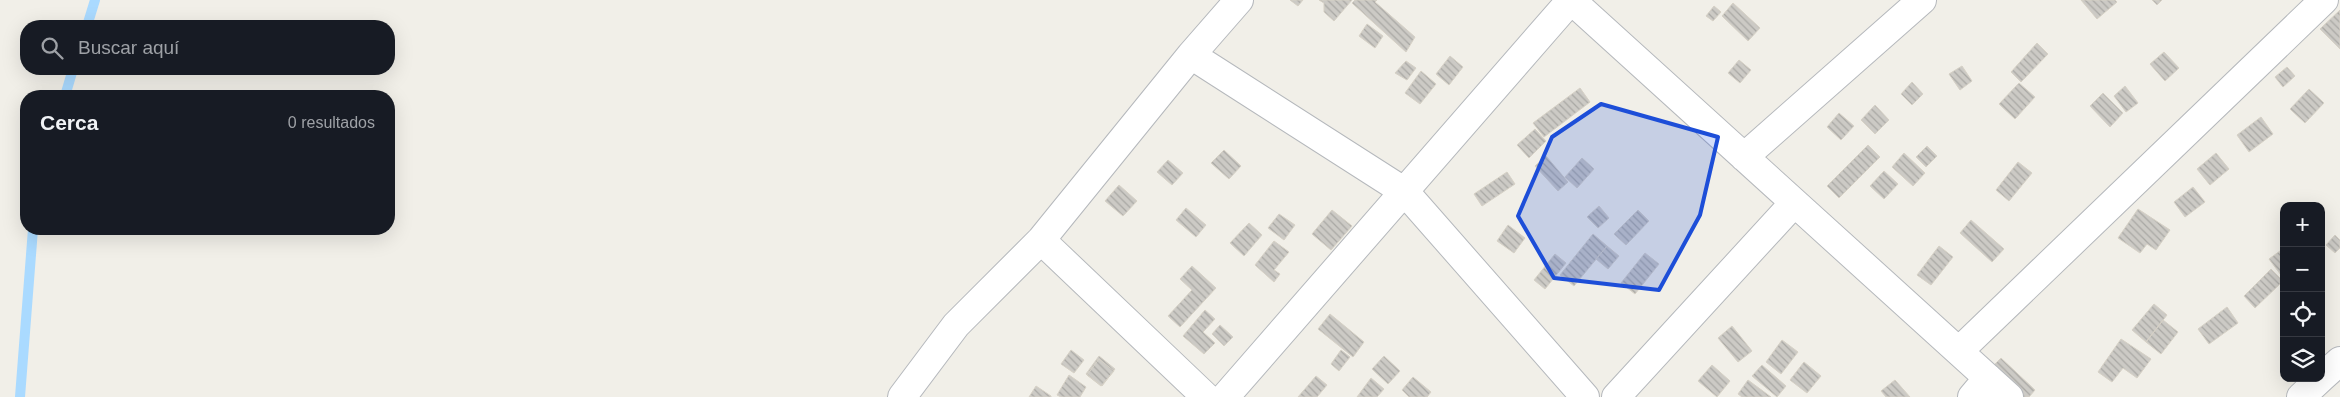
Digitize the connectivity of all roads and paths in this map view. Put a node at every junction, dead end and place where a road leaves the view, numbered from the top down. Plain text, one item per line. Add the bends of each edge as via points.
1 (1239, 0) edge
2 (1571, 0) edge
3 (1922, 0) edge
4 (2324, 0) edge
5 (1191, 55) junction
6 (1744, 157) junction
7 (1405, 192) junction
8 (1794, 203) junction
9 (1041, 240) junction
10 (1959, 351) junction
11 (2340, 361) edge
12 (2325, 374) edge
13 (2317, 382) edge
14 (1980, 388) edge
15 (902, 397) edge
16 (1206, 397) edge
17 (1225, 397) edge
18 (1585, 397) edge
19 (1616, 397) edge
20 (2009, 397) edge
21 (2301, 397) edge

1 - 5 street
2 - 6 street
2 - 7 street
3 - 6 street
4 - 10 street
5 - 7 street
5 - 9 street
6 - 8 street
7 - 17 street
7 - 18 street
8 - 10 street
8 - 19 street
9 - 15 street via 956,325
9 - 16 street
10 - 14 street
11 - 12 street
13 - 21 street
14 - 20 street

